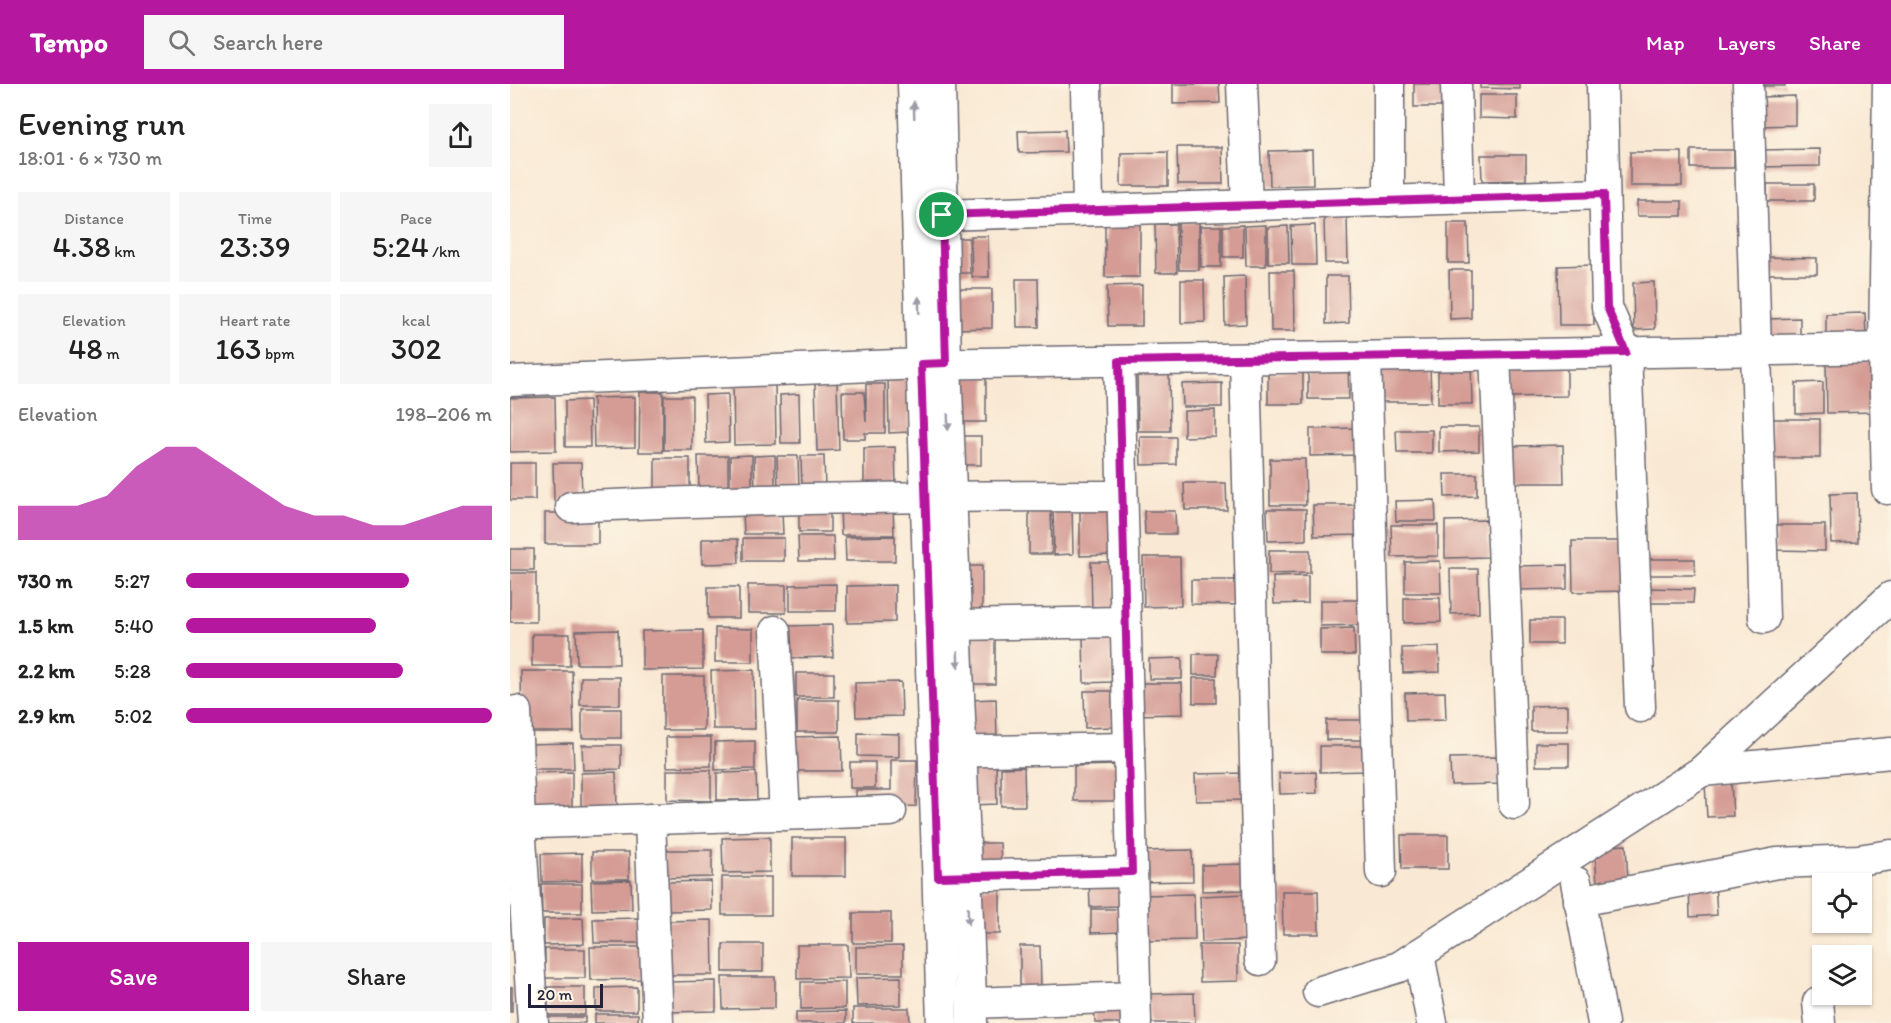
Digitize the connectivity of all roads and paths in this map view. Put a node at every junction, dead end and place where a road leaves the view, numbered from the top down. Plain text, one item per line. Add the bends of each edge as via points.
1 (913, 84) edge
2 (940, 84) edge
3 (1086, 84) edge
4 (1242, 84) edge
5 (1389, 84) edge
6 (1455, 84) edge
7 (1602, 84) edge
8 (1748, 84) edge
9 (1888, 84) edge
10 (1604, 194) junction
11 (1459, 199) junction
12 (1389, 201) junction
13 (1247, 205) junction
14 (1088, 210) junction
15 (942, 215) junction
16 (1888, 348) edge
17 (1756, 350) junction
18 (1626, 352) junction
19 (1495, 355) junction
20 (1366, 357) junction
21 (1245, 359) junction
22 (1119, 361) junction
23 (933, 364) junction
24 (510, 381) edge
25 (1887, 489) dead end
26 (938, 496) junction
27 (1122, 496) junction
28 (571, 507) dead end
29 (1891, 597) edge
30 (1764, 618) dead end
31 (1125, 622) junction
32 (956, 625) junction
33 (775, 631) dead end
34 (1640, 707) dead end
35 (516, 711) dead end
36 (1129, 748) junction
37 (947, 752) junction
38 (1891, 753) edge
39 (1702, 771) junction
40 (1514, 804) dead end
41 (891, 811) dead end
42 (784, 815) junction
43 (650, 819) junction
44 (515, 824) edge
45 (1891, 855) edge
46 (1572, 856) junction
47 (1132, 872) junction
48 (1381, 872) dead end
49 (967, 876) junction
50 (938, 877) junction
51 (1579, 901) junction
52 (1419, 954) junction
53 (1260, 960) dead end
54 (1318, 992) dead end
55 (1135, 1010) edge
56 (972, 1013) edge
57 (533, 1023) edge
58 (658, 1023) edge
59 (942, 1023) edge
60 (1432, 1023) edge
61 (1603, 1023) edge

23 -> 1 street
2 - 15 street
3 - 14 street
4 - 13 street
5 - 12 street
6 - 11 street
7 - 10 street
8 - 17 street
9 - 16 street
10 - 11 street
10 - 18 street via 1607,307
11 - 12 street
12 - 13 street
13 - 14 street
14 - 15 street
15 - 23 street
16 - 17 street
16 - 25 street
17 - 18 street
17 - 30 street
18 - 19 street
18 - 34 street
19 - 20 street
19 - 40 street
20 - 21 street
20 - 48 street
21 - 22 street
21 - 53 street
22 - 23 street
22 - 27 street
23 - 24 street
23 - 26 street
26 - 27 street
26 - 28 street
26 - 32 street
26 - 37 street
27 - 31 street
29 - 39 street
31 - 32 street
31 - 36 street
32 -> 37 street
33 - 42 street
35 - 44 street
36 - 37 street
36 - 47 street
37 - 49 street
37 - 50 street
38 - 39 street
39 - 46 street
41 - 42 street
42 - 43 street
43 - 44 street
43 - 58 street
44 - 57 street
45 - 51 street via 1776,863
46 - 51 street
46 - 52 street
47 - 49 street
47 - 55 street
49 - 50 street
49 -> 56 street
50 - 59 street
51 - 61 street
52 - 54 street via 1400,968
52 - 60 street
55 - 56 street

